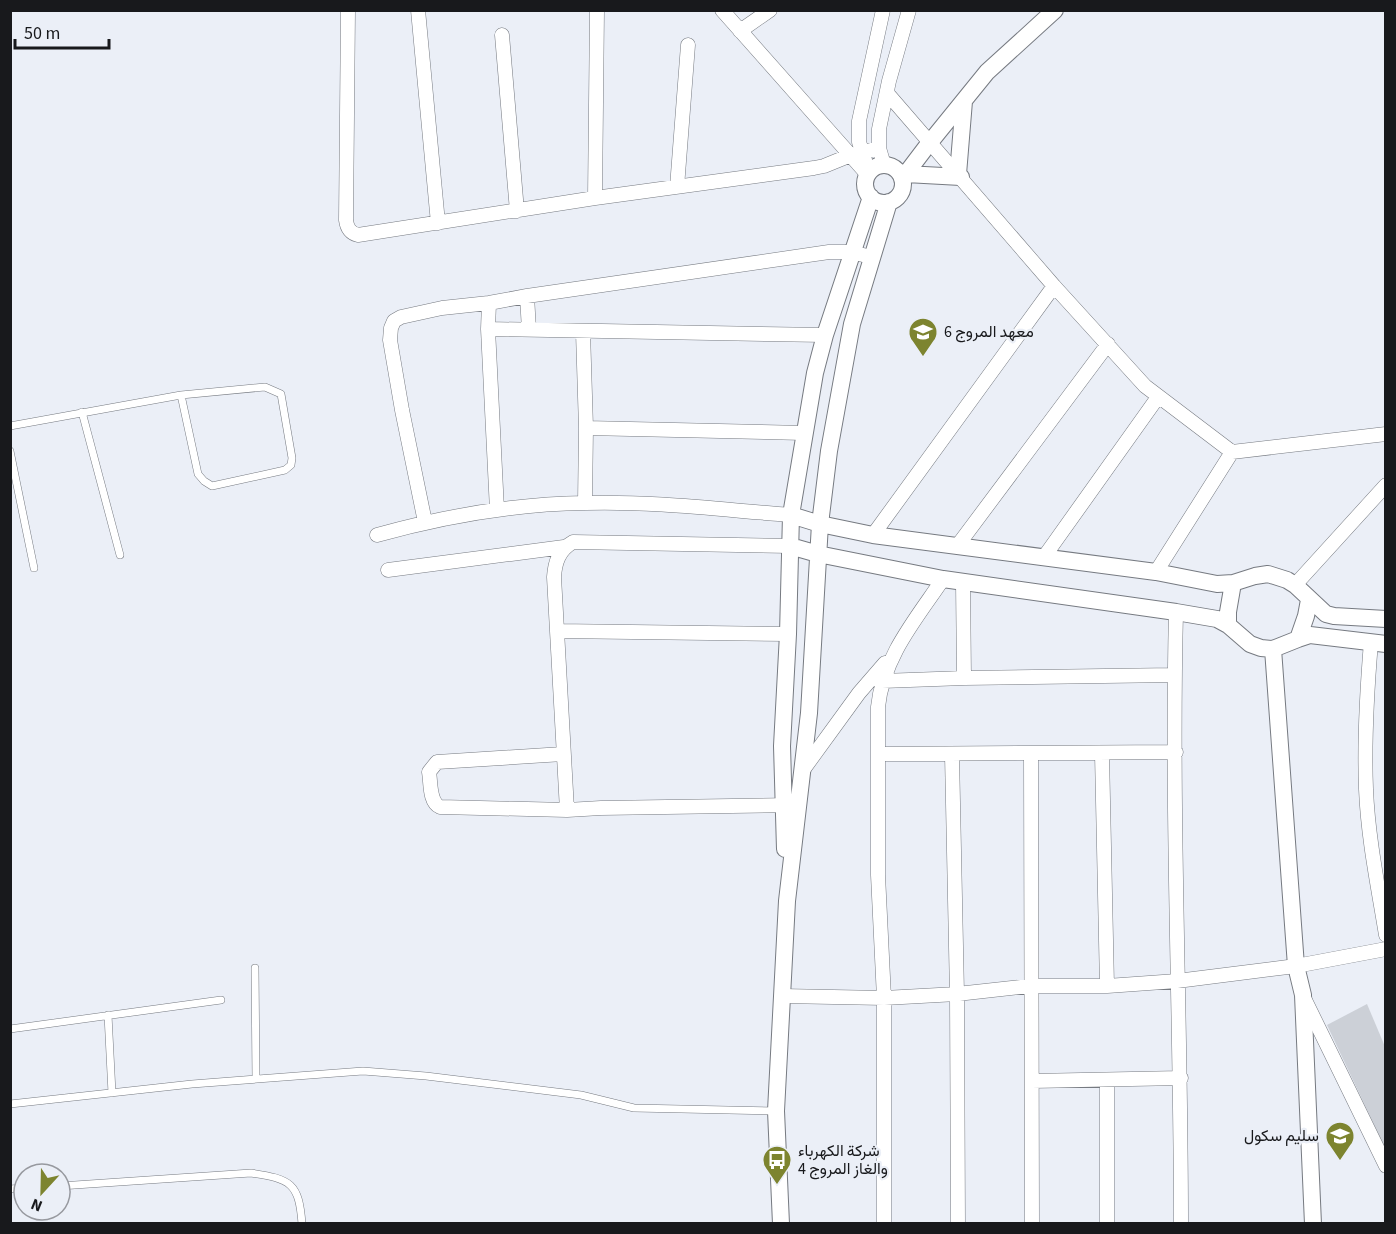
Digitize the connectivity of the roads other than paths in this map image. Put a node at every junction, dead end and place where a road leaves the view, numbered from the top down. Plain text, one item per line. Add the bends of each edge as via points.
1 (348, 10) edge
2 (418, 10) edge
3 (597, 10) edge
4 (722, 10) edge
5 (770, 10) edge
6 (883, 10) edge
7 (909, 10) edge
8 (1055, 10) edge
9 (740, 31) junction
10 (502, 36) dead end
11 (688, 45) dead end
12 (887, 93) junction
13 (964, 101) junction
14 (928, 144) junction
15 (879, 148) junction
16 (856, 154) junction
17 (887, 172) junction
18 (959, 175) junction
19 (677, 187) junction
20 (871, 197) junction
21 (595, 198) junction
22 (889, 202) junction
23 (517, 211) junction
24 (438, 223) junction
25 (851, 252) junction
26 (871, 257) junction
27 (1054, 286) junction
28 (527, 296) junction
29 (489, 303) junction
30 (488, 329) junction
31 (529, 330) junction
32 (583, 332) junction
33 (825, 335) junction
34 (1107, 344) junction
35 (181, 395) junction
36 (1158, 397) junction
37 (82, 412) junction
38 (10, 426) edge
39 (586, 428) junction
40 (804, 434) junction
41 (1386, 434) edge
42 (10, 451) edge
43 (1232, 452) junction
44 (1386, 485) edge
45 (585, 503) junction
46 (497, 510) junction
47 (791, 515) junction
48 (425, 522) junction
49 (820, 524) junction
50 (377, 535) dead end
51 (873, 535) junction
52 (958, 545) junction
53 (790, 546) junction
54 (564, 547) junction
55 (818, 554) junction
56 (120, 555) dead end
57 (1044, 557) junction
58 (34, 567) dead end
59 (388, 570) dead end
60 (1156, 572) junction
61 (943, 579) junction
62 (963, 582) junction
63 (1233, 583) junction
64 (1295, 585) junction
65 (1309, 600) junction
66 (1176, 612) junction
67 (1386, 619) edge
68 (1228, 625) junction
69 (557, 631) junction
70 (788, 634) junction
71 (1298, 639) junction
72 (1378, 643) edge
73 (1273, 649) junction
74 (892, 655) junction
75 (1174, 675) junction
76 (964, 678) junction
77 (882, 681) junction
78 (1176, 752) junction
79 (563, 754) junction
80 (879, 754) junction
81 (952, 754) junction
82 (1030, 754) junction
83 (1102, 754) junction
84 (803, 770) junction
85 (791, 805) junction
86 (567, 810) junction
87 (1386, 935) edge
88 (1386, 949) edge
89 (1296, 966) junction
90 (255, 968) dead end
91 (1177, 981) junction
92 (1107, 986) junction
93 (1030, 987) junction
94 (957, 994) junction
95 (1302, 995) junction
96 (782, 996) junction
97 (884, 998) junction
98 (221, 1000) dead end
99 (108, 1015) junction
100 (10, 1029) edge
101 (1181, 1078) junction
102 (256, 1079) junction
103 (1032, 1081) junction
104 (1107, 1081) junction
105 (112, 1093) junction
106 (10, 1104) edge
107 (776, 1111) junction
108 (1386, 1166) edge
109 (72, 1185) edge
110 (302, 1224) edge
111 (781, 1224) edge
112 (884, 1224) edge
113 (958, 1224) edge
114 (1032, 1224) edge
115 (1107, 1224) edge
116 (1182, 1224) edge
117 (1313, 1224) edge

1 - 24 street via 347,225 358,235
2 - 24 street
3 - 21 street
4 - 9 street
5 - 9 street
6 - 16 street
7 - 12 street
8 - 13 street via 987,72
9 - 16 street via 826,130
10 - 23 street
11 - 19 street
12 - 14 street
12 - 15 street
13 - 14 street
13 - 18 street
14 - 17 street
14 - 18 street
15 - 16 street
15 - 17 street
16 - 17 street
16 - 19 street via 824,166
17 - 18 street
17 - 20 street via 866,189
17 - 22 street via 900,193
18 - 27 street
19 - 21 street
20 - 22 street
20 - 25 street
21 - 23 street
22 - 26 street
23 - 24 street
25 - 26 street
25 - 28 street
25 - 33 street
26 - 49 street via 839,390
27 - 34 street
27 - 51 street
28 - 29 street
28 - 31 street
29 - 30 street
29 - 48 street via 401,317 391,328 402,410
30 - 31 street
30 - 46 street
31 - 32 street
32 - 33 street
32 - 39 street
33 - 40 street
34 - 36 street
34 - 52 street
35 - 35 lane via 198,474 204,481 212,486 285,470 291,465 281,394 275,390 265,387
35 - 37 lane
36 - 43 street
36 - 57 street
37 - 38 lane
37 - 56 lane
39 - 40 street
39 - 45 street
40 - 47 street
41 - 43 street
42 - 58 lane
43 - 60 street
44 - 64 street
45 - 46 street
45 - 47 street
46 - 48 street
47 - 49 street
47 - 53 street
48 - 50 street
49 - 51 street
49 - 55 street
51 - 52 street
52 - 57 street
53 - 54 street via 573,542
53 - 55 street
53 - 70 street
54 - 59 street
54 - 69 street via 554,577
55 - 61 street
55 - 84 street
57 - 60 street
60 - 63 street
61 - 62 street
61 - 74 street
62 - 66 street
62 - 76 street
63 - 64 street via 1268,574
63 - 68 street
64 - 65 street
65 - 67 street via 1320,611 1334,616
65 - 71 street
66 - 68 street via 1217,619
66 - 75 street
68 - 73 street via 1250,644
69 - 70 street
69 - 79 street
70 - 85 street via 782,747
71 - 72 street via 1310,636
71 - 73 street
72 - 87 street via 1367,693 1366,788 1368,825
73 - 89 street
74 - 77 street
74 - 84 street
75 - 76 street
75 - 78 street
76 - 77 street
77 - 80 street
78 - 83 street
78 - 91 street
79 - 86 street
79 - 86 street via 437,762 429,772 433,800 440,807
80 - 81 street
80 - 97 street via 878,875
81 - 82 street
81 - 94 street
82 - 83 street
82 - 93 street
83 - 92 street
84 - 85 street
85 - 86 street
85 - 96 street
88 - 89 street
89 - 91 street
89 - 95 street
90 - 102 lane
91 - 92 street
91 - 101 street
92 - 93 street
93 - 94 street
93 - 103 street
94 - 97 street
94 - 113 street
95 - 108 street
95 - 117 street
96 - 97 street
96 - 107 street
97 - 112 street
98 - 99 lane
99 - 100 lane
99 - 105 lane
101 - 104 street
101 - 116 street
102 - 105 lane
102 - 107 lane via 374,1072 580,1095 633,1108
103 - 104 street
103 - 114 street
104 - 115 street
105 - 106 lane
107 - 111 street
109 - 110 lane via 251,1173 275,1177 297,1191

